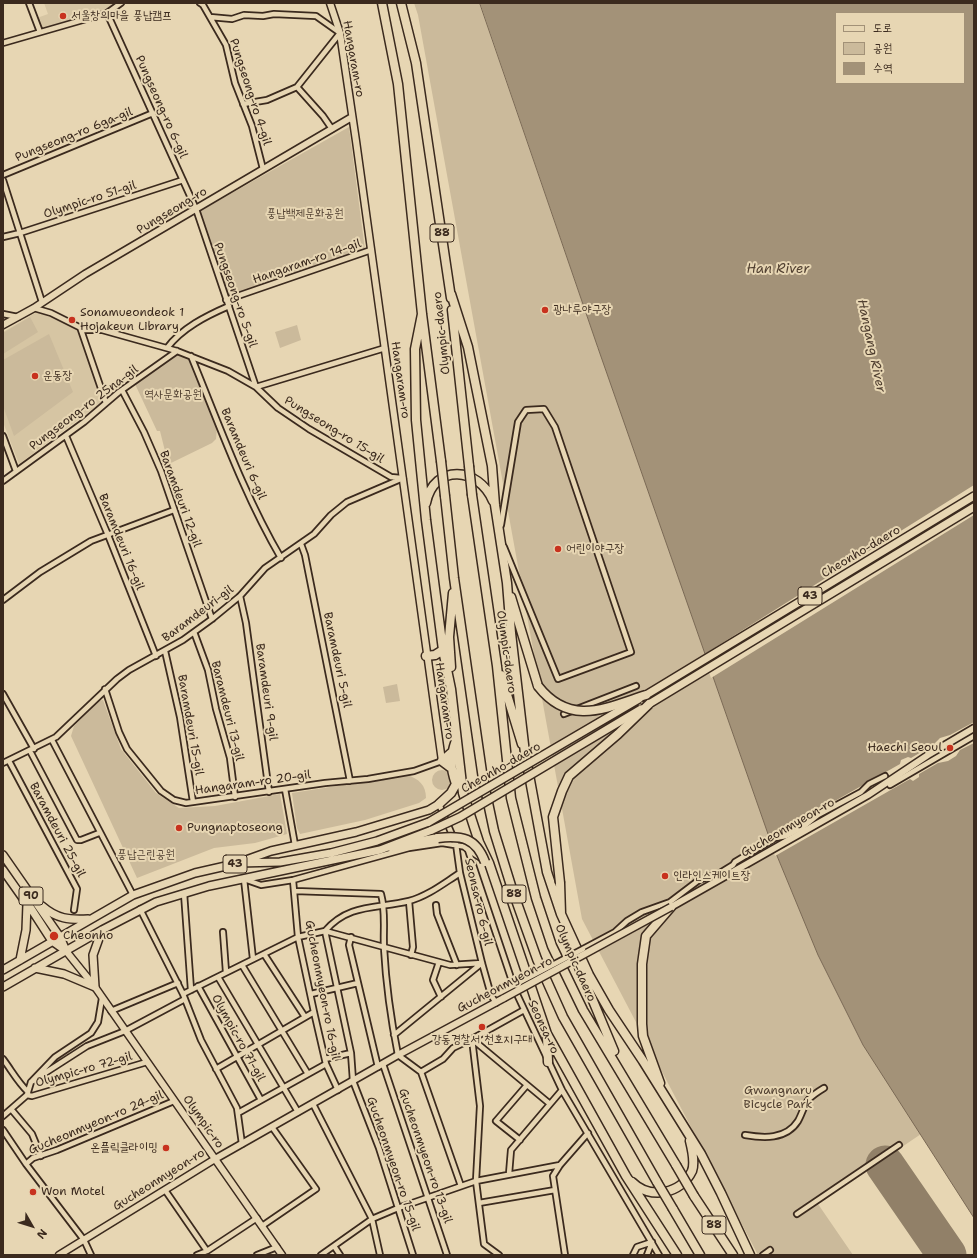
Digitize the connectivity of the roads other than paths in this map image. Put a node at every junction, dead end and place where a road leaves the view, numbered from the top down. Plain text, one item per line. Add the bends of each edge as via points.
1 (29, 3) edge
2 (120, 3) edge
3 (200, 3) edge
4 (330, 3) edge
5 (382, 3) edge
6 (401, 3) edge
7 (108, 13) junction
8 (210, 17) junction
9 (40, 32) junction
10 (340, 33) junction
11 (3, 43) edge
12 (297, 87) junction
13 (244, 104) junction
14 (153, 113) junction
15 (352, 117) junction
16 (332, 129) junction
17 (263, 169) junction
18 (3, 175) edge
19 (3, 180) edge
20 (183, 180) junction
21 (196, 209) junction
22 (20, 233) junction
23 (3, 237) edge
24 (371, 250) junction
25 (451, 294) junction
26 (226, 300) junction
27 (42, 302) junction
28 (229, 306) junction
29 (34, 308) junction
30 (3, 314) edge
31 (422, 314) junction
32 (18, 316) junction
33 (3, 325) edge
34 (80, 327) junction
35 (167, 348) junction
36 (385, 348) junction
37 (176, 351) junction
38 (191, 356) junction
39 (256, 387) junction
40 (122, 390) junction
41 (106, 403) junction
42 (3, 436) edge
43 (66, 436) junction
44 (16, 471) junction
45 (402, 478) junction
46 (3, 481) edge
47 (974, 496) edge
48 (495, 505) junction
49 (974, 506) edge
50 (174, 510) junction
51 (426, 520) junction
52 (500, 534) junction
53 (108, 535) junction
54 (301, 544) junction
55 (280, 558) junction
56 (454, 578) junction
57 (507, 583) junction
58 (240, 596) junction
59 (3, 600) edge
60 (212, 619) junction
61 (194, 632) junction
62 (443, 650) junction
63 (165, 651) junction
64 (156, 656) junction
65 (426, 656) junction
66 (497, 666) junction
67 (636, 686) dead end
68 (105, 689) junction
69 (451, 689) junction
70 (3, 694) edge
71 (646, 695) junction
72 (649, 704) junction
73 (564, 714) dead end
74 (974, 728) edge
75 (974, 736) edge
76 (458, 737) junction
77 (52, 740) junction
78 (32, 750) junction
79 (451, 753) junction
80 (525, 753) junction
81 (9, 761) junction
82 (442, 761) junction
83 (3, 763) edge
84 (450, 767) junction
85 (885, 776) dead end
86 (350, 781) junction
87 (456, 784) junction
88 (890, 785) dead end
89 (285, 789) junction
90 (269, 792) junction
91 (463, 793) junction
92 (236, 797) junction
93 (193, 802) junction
94 (440, 804) junction
95 (99, 833) junction
96 (456, 844) junction
97 (294, 845) junction
98 (391, 846) junction
99 (467, 847) junction
100 (3, 855) edge
101 (487, 862) junction
102 (239, 863) junction
103 (3, 870) edge
104 (460, 873) junction
105 (244, 880) junction
106 (293, 880) junction
107 (295, 891) junction
108 (184, 893) junction
109 (132, 895) junction
110 (34, 900) junction
111 (409, 901) junction
112 (28, 905) junction
113 (384, 905) junction
114 (436, 905) dead end
115 (671, 907) junction
116 (140, 909) junction
117 (74, 910) dead end
118 (43, 913) junction
119 (562, 918) junction
120 (90, 919) junction
121 (102, 930) junction
122 (325, 931) junction
123 (223, 932) dead end
124 (60, 937) junction
125 (298, 937) junction
126 (351, 937) junction
127 (52, 941) junction
128 (384, 949) junction
129 (66, 951) junction
130 (264, 954) junction
131 (411, 955) junction
132 (252, 959) junction
133 (20, 960) junction
134 (439, 962) junction
135 (482, 963) junction
136 (242, 965) junction
137 (458, 965) junction
138 (35, 968) junction
139 (3, 970) edge
140 (226, 972) junction
141 (218, 977) junction
142 (178, 983) junction
143 (358, 983) junction
144 (198, 986) junction
145 (3, 987) edge
146 (94, 987) junction
147 (337, 988) junction
148 (191, 990) junction
149 (501, 992) dead end
150 (183, 994) junction
151 (311, 994) junction
152 (441, 997) junction
153 (102, 998) junction
154 (185, 1000) junction
155 (496, 1003) junction
156 (524, 1010) junction
157 (111, 1011) junction
158 (314, 1012) junction
159 (305, 1017) junction
160 (125, 1031) junction
161 (281, 1031) junction
162 (394, 1034) junction
163 (547, 1034) junction
164 (472, 1039) junction
165 (258, 1045) junction
166 (351, 1053) junction
167 (398, 1055) junction
168 (237, 1057) junction
169 (3, 1059) edge
170 (325, 1061) junction
171 (147, 1062) junction
172 (548, 1062) junction
173 (380, 1065) junction
174 (216, 1069) junction
175 (421, 1072) junction
176 (308, 1074) junction
177 (624, 1076) junction
178 (353, 1081) junction
179 (31, 1082) junction
180 (527, 1085) junction
181 (283, 1088) junction
182 (824, 1088) dead end
183 (338, 1090) junction
184 (562, 1090) junction
185 (27, 1093) junction
186 (665, 1099) junction
187 (261, 1100) junction
188 (174, 1101) junction
189 (313, 1104) junction
190 (550, 1104) junction
191 (12, 1108) junction
192 (298, 1112) junction
193 (238, 1113) junction
194 (3, 1116) edge
195 (272, 1127) junction
196 (3, 1130) edge
197 (588, 1133) junction
198 (688, 1135) junction
199 (745, 1135) dead end
200 (520, 1140) junction
201 (242, 1144) junction
202 (899, 1145) dead end
203 (41, 1156) junction
204 (215, 1159) junction
205 (26, 1164) junction
206 (560, 1165) junction
207 (509, 1174) junction
208 (626, 1176) junction
209 (476, 1181) junction
210 (461, 1186) junction
211 (165, 1190) junction
212 (555, 1190) junction
213 (429, 1197) junction
214 (479, 1203) junction
215 (398, 1208) junction
216 (797, 1214) dead end
217 (257, 1218) junction
218 (372, 1219) junction
219 (262, 1226) junction
220 (84, 1240) junction
221 (652, 1242) junction
222 (334, 1246) junction
223 (277, 1247) junction
224 (770, 1250) dead end
225 (205, 1253) edge
226 (59, 1255) edge
227 (91, 1255) edge
228 (197, 1255) edge
229 (256, 1255) edge
230 (282, 1255) edge
231 (321, 1255) edge
232 (340, 1255) edge
233 (380, 1255) edge
234 (413, 1255) edge
235 (447, 1255) edge
236 (500, 1255) edge
237 (565, 1255) edge
238 (633, 1255) edge
239 (647, 1255) edge
240 (659, 1255) edge
241 (677, 1255) edge
242 (700, 1255) edge
243 (733, 1255) edge
244 (750, 1255) edge
245 (763, 1255) edge

1 - 9 street
2 - 7 street
3 - 8 street, Pungseong-ro 4-gil
4 - 10 main road, Hangaram-ro
5 - 31 highway, Olympic-daero / 88 via 398,84
6 - 25 highway, Olympic-daero / 88 via 420,84
7 - 9 street
7 - 14 street, Pungseong-ro 6-gil
8 - 10 street via 232,19 244,15 274,14 316,16
8 - 13 street, Pungseong-ro 4-gil via 226,45 235,83
9 - 11 street
10 - 12 street
10 - 15 main road, Hangaram-ro
12 - 13 street via 267,100
12 - 16 street
13 - 17 street, Pungseong-ro 4-gil
14 - 18 street, Pungseong-ro 6ga-gil
14 - 20 street, Pungseong-ro 6-gil
15 - 16 main road, Pungseong-ro
15 - 24 main road, Hangaram-ro
16 - 17 main road, Pungseong-ro
17 - 21 main road, Pungseong-ro
19 - 22 street
20 - 21 street, Pungseong-ro 6-gil
20 - 22 street, Olympic-ro 51-gil
21 - 26 street, Pungseong-ro 5-gil
21 - 27 main road, Pungseong-ro
22 - 23 street, Olympic-ro 51-gil
22 - 27 street
24 - 26 street, Hangaram-ro 14-gil
24 - 36 main road, Hangaram-ro
25 - 48 highway via 468,347 485,425
25 - 66 highway, Olympic-daero / 88, bridge via 472,495
26 - 28 street, Pungseong-ro 5-gil
27 - 29 main road, Pungseong-ro
28 - 35 street via 203,317 172,341
28 - 39 street, Pungseong-ro 5-gil
29 - 32 main road, Pungseong-ro
29 - 34 street, Pungseong-ro 15-gil
30 - 32 street
31 - 51 highway via 415,349 416,420
31 - 56 highway, Olympic-daero / 88, bridge
32 - 33 main road, Pungseong-ro
34 - 35 street, Pungseong-ro 15-gil via 85,330 102,330
34 - 41 street
35 - 37 street, Pungseong-ro 15-gil
36 - 39 street
36 - 45 main road, Hangaram-ro
37 - 38 street, Pungseong-ro 15-gil
37 - 40 street, Pungseong-ro 25na-gil
38 - 39 street, Pungseong-ro 15-gil via 228,371
38 - 55 street, Baramdeuri 6-gil via 257,512
39 - 45 street, Pungseong-ro 15-gil via 278,408 309,429 391,477
40 - 41 street, Pungseong-ro 25na-gil
40 - 50 street, Baramdeuri 12-gil via 161,471
41 - 43 street, Pungseong-ro 25na-gil
42 - 44 street
43 - 44 street, Pungseong-ro 25na-gil
43 - 53 street, Baramdeuri 16-gil
44 - 46 street, Pungseong-ro 25na-gil
45 - 54 street, Baramdeuri-gil via 347,502
45 - 65 main road, Hangaram-ro
47 - 71 main road, Cheonho-daero / 43
48 - 51 highway via 480,482 466,475 454,474 442,478 431,488 426,503
48 - 52 highway
49 - 72 main road, Cheonho-daero / 43
50 - 53 street
50 - 60 street, Baramdeuri 12-gil
51 - 62 highway
52 - 52 street via 518,422 526,410 544,409 555,427 631,652 558,679
52 - 57 highway
53 - 59 street via 90,541 40,572
53 - 64 street, Baramdeuri 16-gil
54 - 55 street, Baramdeuri-gil
54 - 86 street, Baramdeuri 5-gil
55 - 58 street, Baramdeuri-gil via 265,568
56 - 69 highway via 449,637
56 - 242 highway, Olympic-daero / 88, bridge via 483,779 494,831 537,959 563,1018
57 - 71 highway, bridge via 538,686 546,697 569,710 589,712
57 - 80 highway
58 - 60 street, Baramdeuri-gil
58 - 90 street, Baramdeuri 9-gil
60 - 61 street, Baramdeuri-gil
61 - 63 street, Baramdeuri-gil
61 - 92 street, Baramdeuri 13-gil via 208,670 230,758
62 - 65 highway
62 - 69 highway
63 - 64 street, Baramdeuri-gil
63 - 93 street, Baramdeuri 15-gil via 180,717
64 - 68 street, Baramdeuri-gil via 129,670
65 - 82 main road, Hangaram-ro
66 - 80 highway
66 - 177 highway, Olympic-daero / 88 via 511,798 536,898 552,946 583,1010
67 - 73 street
68 - 77 street, Baramdeuri-gil via 69,727
68 - 93 street, Hangaram-ro 20-gil via 127,749 161,791 174,800
69 - 76 highway
70 - 78 street
71 - 102 main road, Cheonho-daero / 43, bridge via 429,822 377,841 331,853 280,862
72 - 98 main road, Cheonho-daero / 43, bridge via 460,817
72 - 119 highway, bridge via 569,776 562,791 553,817
74 - 115 main road, Gucheonmyeon-ro via 868,795
75 - 88 street
76 - 79 highway
76 - 91 highway
77 - 78 street, Baramdeuri-gil
77 - 95 street
78 - 81 street, Baramdeuri-gil
78 - 95 street via 77,840
79 - 82 highway
79 - 84 highway
80 - 119 highway via 547,872
81 - 83 street, Baramdeuri-gil
81 - 117 street, Baramdeuri 25-gil via 77,889
82 - 84 highway
82 - 86 street, Hangaram-ro 20-gil via 414,771
84 - 87 highway
85 - 149 street, bridge via 818,815 803,827 786,836 775,838 720,873 699,880 670,902 642,912 615,932
86 - 89 street, Hangaram-ro 20-gil
87 - 91 highway
87 - 94 highway
89 - 90 street, Hangaram-ro 20-gil
89 - 97 street
90 - 92 street, Hangaram-ro 20-gil
91 - 101 highway
92 - 93 street, Hangaram-ro 20-gil
94 - 96 street, Seonsa-ro 6-gil
94 - 97 main road via 356,832
95 - 109 street
96 - 99 street
96 - 104 street, Seonsa-ro 6-gil
96 - 106 street via 409,848
97 - 102 main road
98 - 101 highway, bridge via 452,836 470,841 478,847
98 - 105 main road, Cheonho-daero / 43 via 331,862
99 - 101 highway
99 - 156 street, Seonsa-ro
100 - 110 main road, Olympic-ro / 90
101 - 163 highway via 522,974 534,995
102 - 109 main road, Cheonho-daero / 43 via 195,873
103 - 112 main road, Olympic-ro / 90
104 - 111 street via 428,894
104 - 135 street, Seonsa-ro 6-gil
105 - 106 street via 261,885
105 - 108 main road, Cheonho-daero / 43
105 - 132 street
106 - 107 street, Gucheonmyeon-ro 16-gil
107 - 113 street via 381,894
107 - 125 street, Gucheonmyeon-ro 16-gil
108 - 116 main road, Cheonho-daero / 43
108 - 148 street
109 - 120 main road, Cheonho-daero / 43
110 - 118 main road, Olympic-ro / 90
110 - 120 main road via 51,914 63,919
111 - 113 street
111 - 131 street via 413,948
112 - 118 main road via 39,917 42,917
112 - 127 main road, Olympic-ro / 90
112 - 133 main road
113 - 122 street via 364,907 334,920
113 - 128 street
114 - 137 street
115 - 155 main road, Gucheonmyeon-ro, bridge
115 - 186 highway via 646,936 642,964 642,1024 649,1054
116 - 121 main road, Cheonho-daero / 43
116 - 142 street
118 - 124 main road, Olympic-ro / 90
119 - 177 highway via 567,937
119 - 186 highway via 589,975
120 - 124 main road, Cheonho-daero / 43
121 - 129 main road, Cheonho-daero / 43
121 - 146 main road via 93,955
122 - 125 street, Olympic-ro 71-gil
122 - 126 street, Olympic-ro 71-gil
122 - 147 street, Gucheonmyeon-ro 15-gil
123 - 140 street
124 - 127 main road, Cheonho-daero / 43
124 - 129 main road, Olympic-ro / 90
125 - 130 street, Olympic-ro 71-gil
125 - 151 street, Gucheonmyeon-ro 16-gil
126 - 128 street, Olympic-ro 71-gil
126 - 143 street via 349,945
127 - 129 main road, Olympic-ro / 90
127 - 133 main road, Cheonho-daero / 43
128 - 131 street, Olympic-ro 71-gil
128 - 162 street
129 - 138 main road, Cheonho-daero
129 - 146 main road, Olympic-ro / 90
130 - 132 street, Olympic-ro 71-gil
130 - 159 street
131 - 134 street, Olympic-ro 71-gil
132 - 136 street, Olympic-ro 71-gil
133 - 139 main road, Cheonho-daero / 43
134 - 137 street, Olympic-ro 71-gil
134 - 152 street via 433,980
135 - 137 street, Olympic-ro 71-gil
135 - 152 street, Seonsa-ro 6-gil
135 - 155 street, Seonsa-ro 6-gil via 491,995
136 - 140 street, Olympic-ro 71-gil
136 - 161 street
138 - 145 main road, Cheonho-daero
138 - 146 main road via 64,974
140 - 141 street, Olympic-ro 71-gil
141 - 144 street, Olympic-ro 71-gil
141 - 165 street
142 - 150 street
142 - 157 street
143 - 147 street
143 - 173 street
144 - 148 street, Olympic-ro 71-gil
144 - 168 street, Olympic-ro 71-gil
146 - 153 main road, Olympic-ro / 90
147 - 151 street
147 - 166 street, Gucheonmyeon-ro 15-gil
148 - 150 street, Olympic-ro 71-gil
150 - 154 street
151 - 158 street, Gucheonmyeon-ro 16-gil
152 - 162 street, Seonsa-ro 6-gil
153 - 157 main road, Olympic-ro / 90
153 - 179 street via 98,1022 91,1033 55,1057
154 - 160 street
154 - 174 street
155 - 167 main road, Gucheonmyeon-ro
156 - 164 street
156 - 172 street, Seonsa-ro
157 - 160 main road, Olympic-ro / 90
158 - 159 street
158 - 170 street, Gucheonmyeon-ro 16-gil
159 - 161 street
160 - 171 main road, Olympic-ro / 90
160 - 179 street via 87,1046
161 - 165 street
161 - 176 street
162 - 167 street
163 - 172 highway
163 - 208 highway
164 - 175 street via 452,1048 443,1059
164 - 180 street
164 - 209 street via 480,1106
165 - 168 street
165 - 181 street
166 - 170 street
166 - 178 street, Gucheonmyeon-ro 15-gil
167 - 173 main road, Gucheonmyeon-ro
167 - 175 street
168 - 174 street
168 - 187 street, Olympic-ro 71-gil
169 - 185 street
170 - 176 street
170 - 183 street, Gucheonmyeon-ro 16-gil
171 - 185 street, Olympic-ro 72-gil via 32,1096
171 - 188 main road, Olympic-ro / 90
172 - 184 street, Seonsa-ro
173 - 178 main road, Gucheonmyeon-ro
173 - 213 street, Gucheonmyeon-ro 13-gil
174 - 193 street
175 - 210 street
176 - 181 street
177 - 243 highway, Olympic-daero / 88, bridge via 694,1196
178 - 183 main road, Gucheonmyeon-ro
178 - 215 street, Gucheonmyeon-ro 15-gil via 379,1148
179 - 185 street
180 - 190 street
180 - 200 street via 496,1121
181 - 187 street
181 - 192 street
182 - 199 street via 809,1099 798,1120 785,1133 768,1137
183 - 189 main road, Gucheonmyeon-ro
184 - 190 street
184 - 197 street, Seonsa-ro
185 - 191 street
186 - 198 highway
187 - 193 street
188 - 203 street, Gucheonmyeon-ro 24-gil
188 - 204 main road, Olympic-ro / 90
189 - 192 main road, Gucheonmyeon-ro
189 - 218 street
190 - 200 street
191 - 194 street
191 - 203 street via 32,1134
192 - 195 main road, Gucheonmyeon-ro
193 - 201 street
195 - 201 main road, Gucheonmyeon-ro
195 - 219 street via 316,1189
196 - 205 street, Gucheonmyeon-ro 24-gil
197 - 206 street
197 - 221 street, Seonsa-ro
198 - 208 highway via 692,1149 692,1171 679,1186 671,1191 652,1193 636,1186
198 - 244 highway via 721,1193
200 - 207 street via 511,1150
201 - 204 main road, Gucheonmyeon-ro
202 - 216 street
203 - 205 street, Gucheonmyeon-ro 24-gil
204 - 211 main road, Gucheonmyeon-ro
204 - 217 main road, Olympic-ro / 90
205 - 220 street, Gucheonmyeon-ro 24-gil
206 - 207 street
206 - 212 street via 553,1176
207 - 209 street
208 - 241 highway
209 - 210 street
209 - 214 street
210 - 213 street
211 - 220 main road, Gucheonmyeon-ro
211 - 225 street
212 - 214 street
212 - 237 street
213 - 215 street
213 - 235 street, Gucheonmyeon-ro 13-gil
214 - 236 street via 484,1244
215 - 218 street
215 - 234 street, Gucheonmyeon-ro 15-gil
217 - 219 main road, Olympic-ro / 90
217 - 225 street
218 - 222 street
218 - 233 street
219 - 223 main road, Olympic-ro / 90
220 - 226 main road, Gucheonmyeon-ro
220 - 227 street, Gucheonmyeon-ro 24-gil
221 - 238 street via 637,1247
221 - 239 street
221 - 240 street, Seonsa-ro
222 - 231 street
222 - 232 street
223 - 229 street
223 - 230 main road, Olympic-ro / 90
224 - 245 street
225 - 228 street

